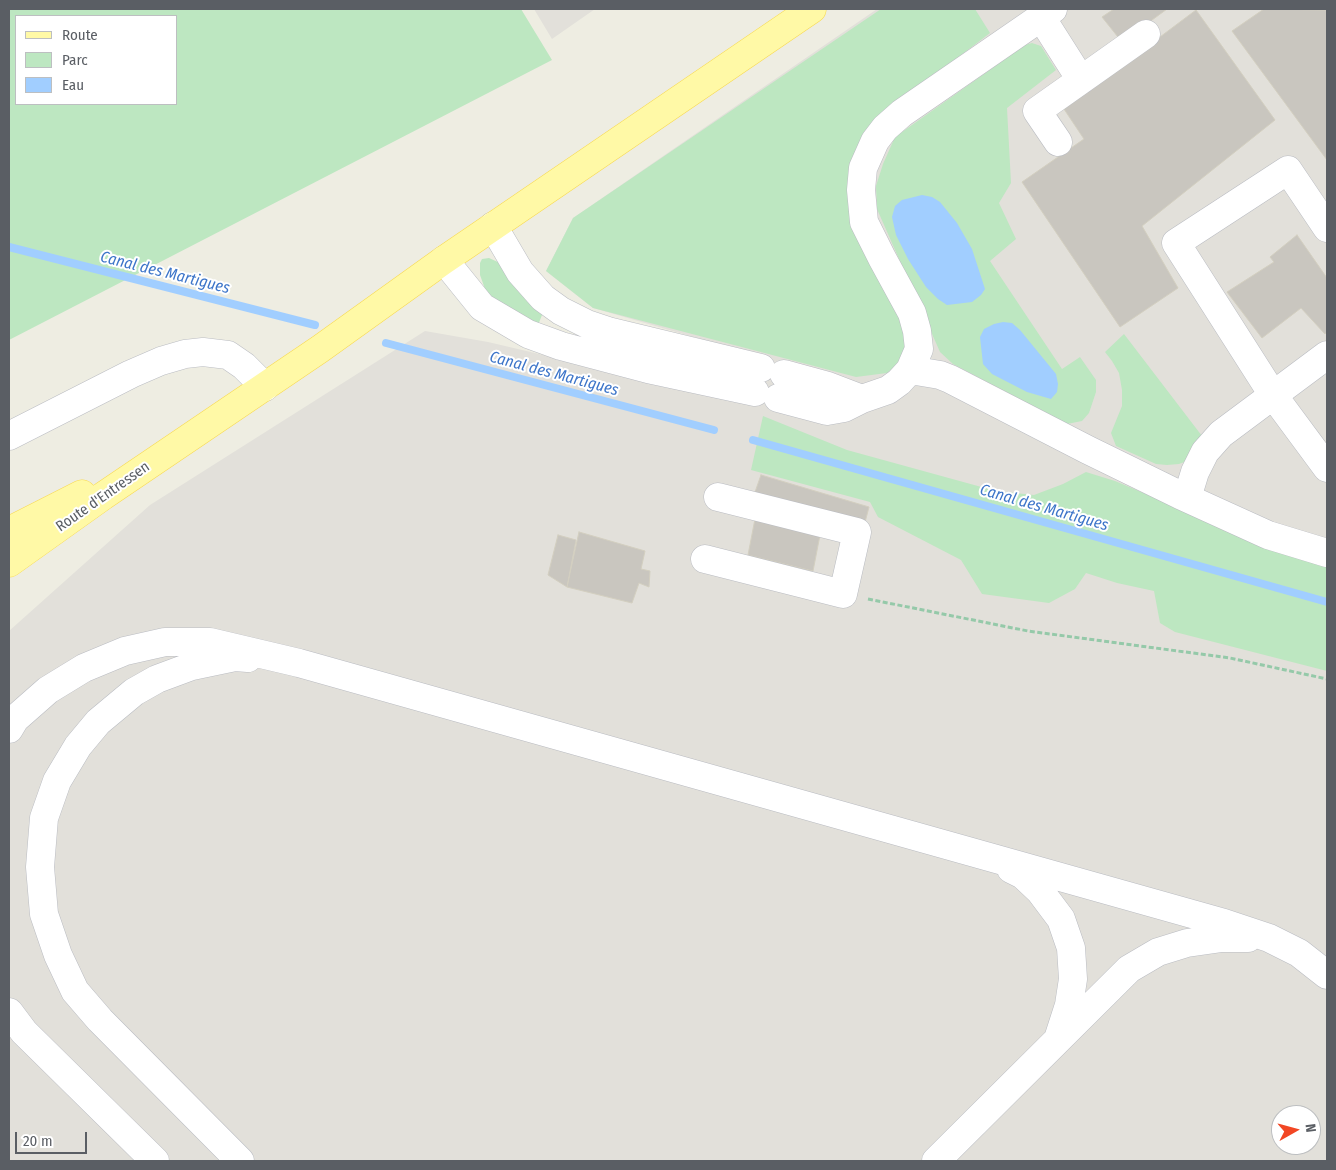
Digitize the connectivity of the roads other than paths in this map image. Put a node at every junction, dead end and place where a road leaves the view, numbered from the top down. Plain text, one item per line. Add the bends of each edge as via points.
1 (812, 9) edge
2 (1047, 13) edge
3 (1146, 34) dead end
4 (1081, 80) junction
5 (1058, 142) dead end
6 (493, 226) junction
7 (1327, 228) edge
8 (444, 260) junction
9 (1327, 355) edge
10 (910, 370) junction
11 (770, 383) junction
12 (264, 387) junction
13 (1273, 395) junction
14 (9, 436) edge
15 (188, 439) junction
16 (1327, 468) edge
17 (718, 497) dead end
18 (1186, 498) junction
19 (9, 531) edge
20 (1327, 553) edge
21 (705, 559) dead end
22 (9, 563) edge
23 (299, 663) junction
24 (9, 729) edge
25 (990, 858) junction
26 (1269, 938) junction
27 (1325, 971) edge
28 (9, 1012) edge
29 (1057, 1040) junction
30 (63, 1070) junction
31 (149, 1161) edge
32 (155, 1161) edge
33 (240, 1161) edge
34 (936, 1161) edge

1 - 6 main road
2 - 4 street
2 - 10 street via 902,113 874,141 863,168 864,222 912,313 917,331 919,349
3 - 4 street
4 - 5 street via 1037,111
6 - 8 main road
6 - 11 street via 520,272 543,298 562,311 587,324
7 - 13 street via 1288,170 1176,242
8 - 11 street via 482,307 528,334 648,369
8 - 12 main road
9 - 13 street
10 - 11 street via 888,390 844,408 827,411
10 - 18 street via 950,379
12 - 14 street via 228,355 185,354 131,374
12 - 15 main road
13 - 16 street
13 - 18 street via 1221,434 1205,452
15 - 19 main road
15 - 22 main road, Route d'Entressen
17 - 21 street via 857,532 843,594
18 - 20 street via 1268,535
23 - 24 street via 210,642 165,642 125,651 84,668 48,690 15,719
23 - 25 street
23 - 33 street via 235,657 192,666 134,692 98,722 78,746 57,781 44,818 40,867 44,914 75,991
25 - 26 street
25 - 29 street via 1023,875 1061,919 1070,948 1074,978 1070,1005
26 - 27 street
26 - 29 street via 1222,938 1187,943 1158,952 1129,969
28 - 30 street via 24,1032
29 - 34 street
30 - 31 street
30 - 32 street

